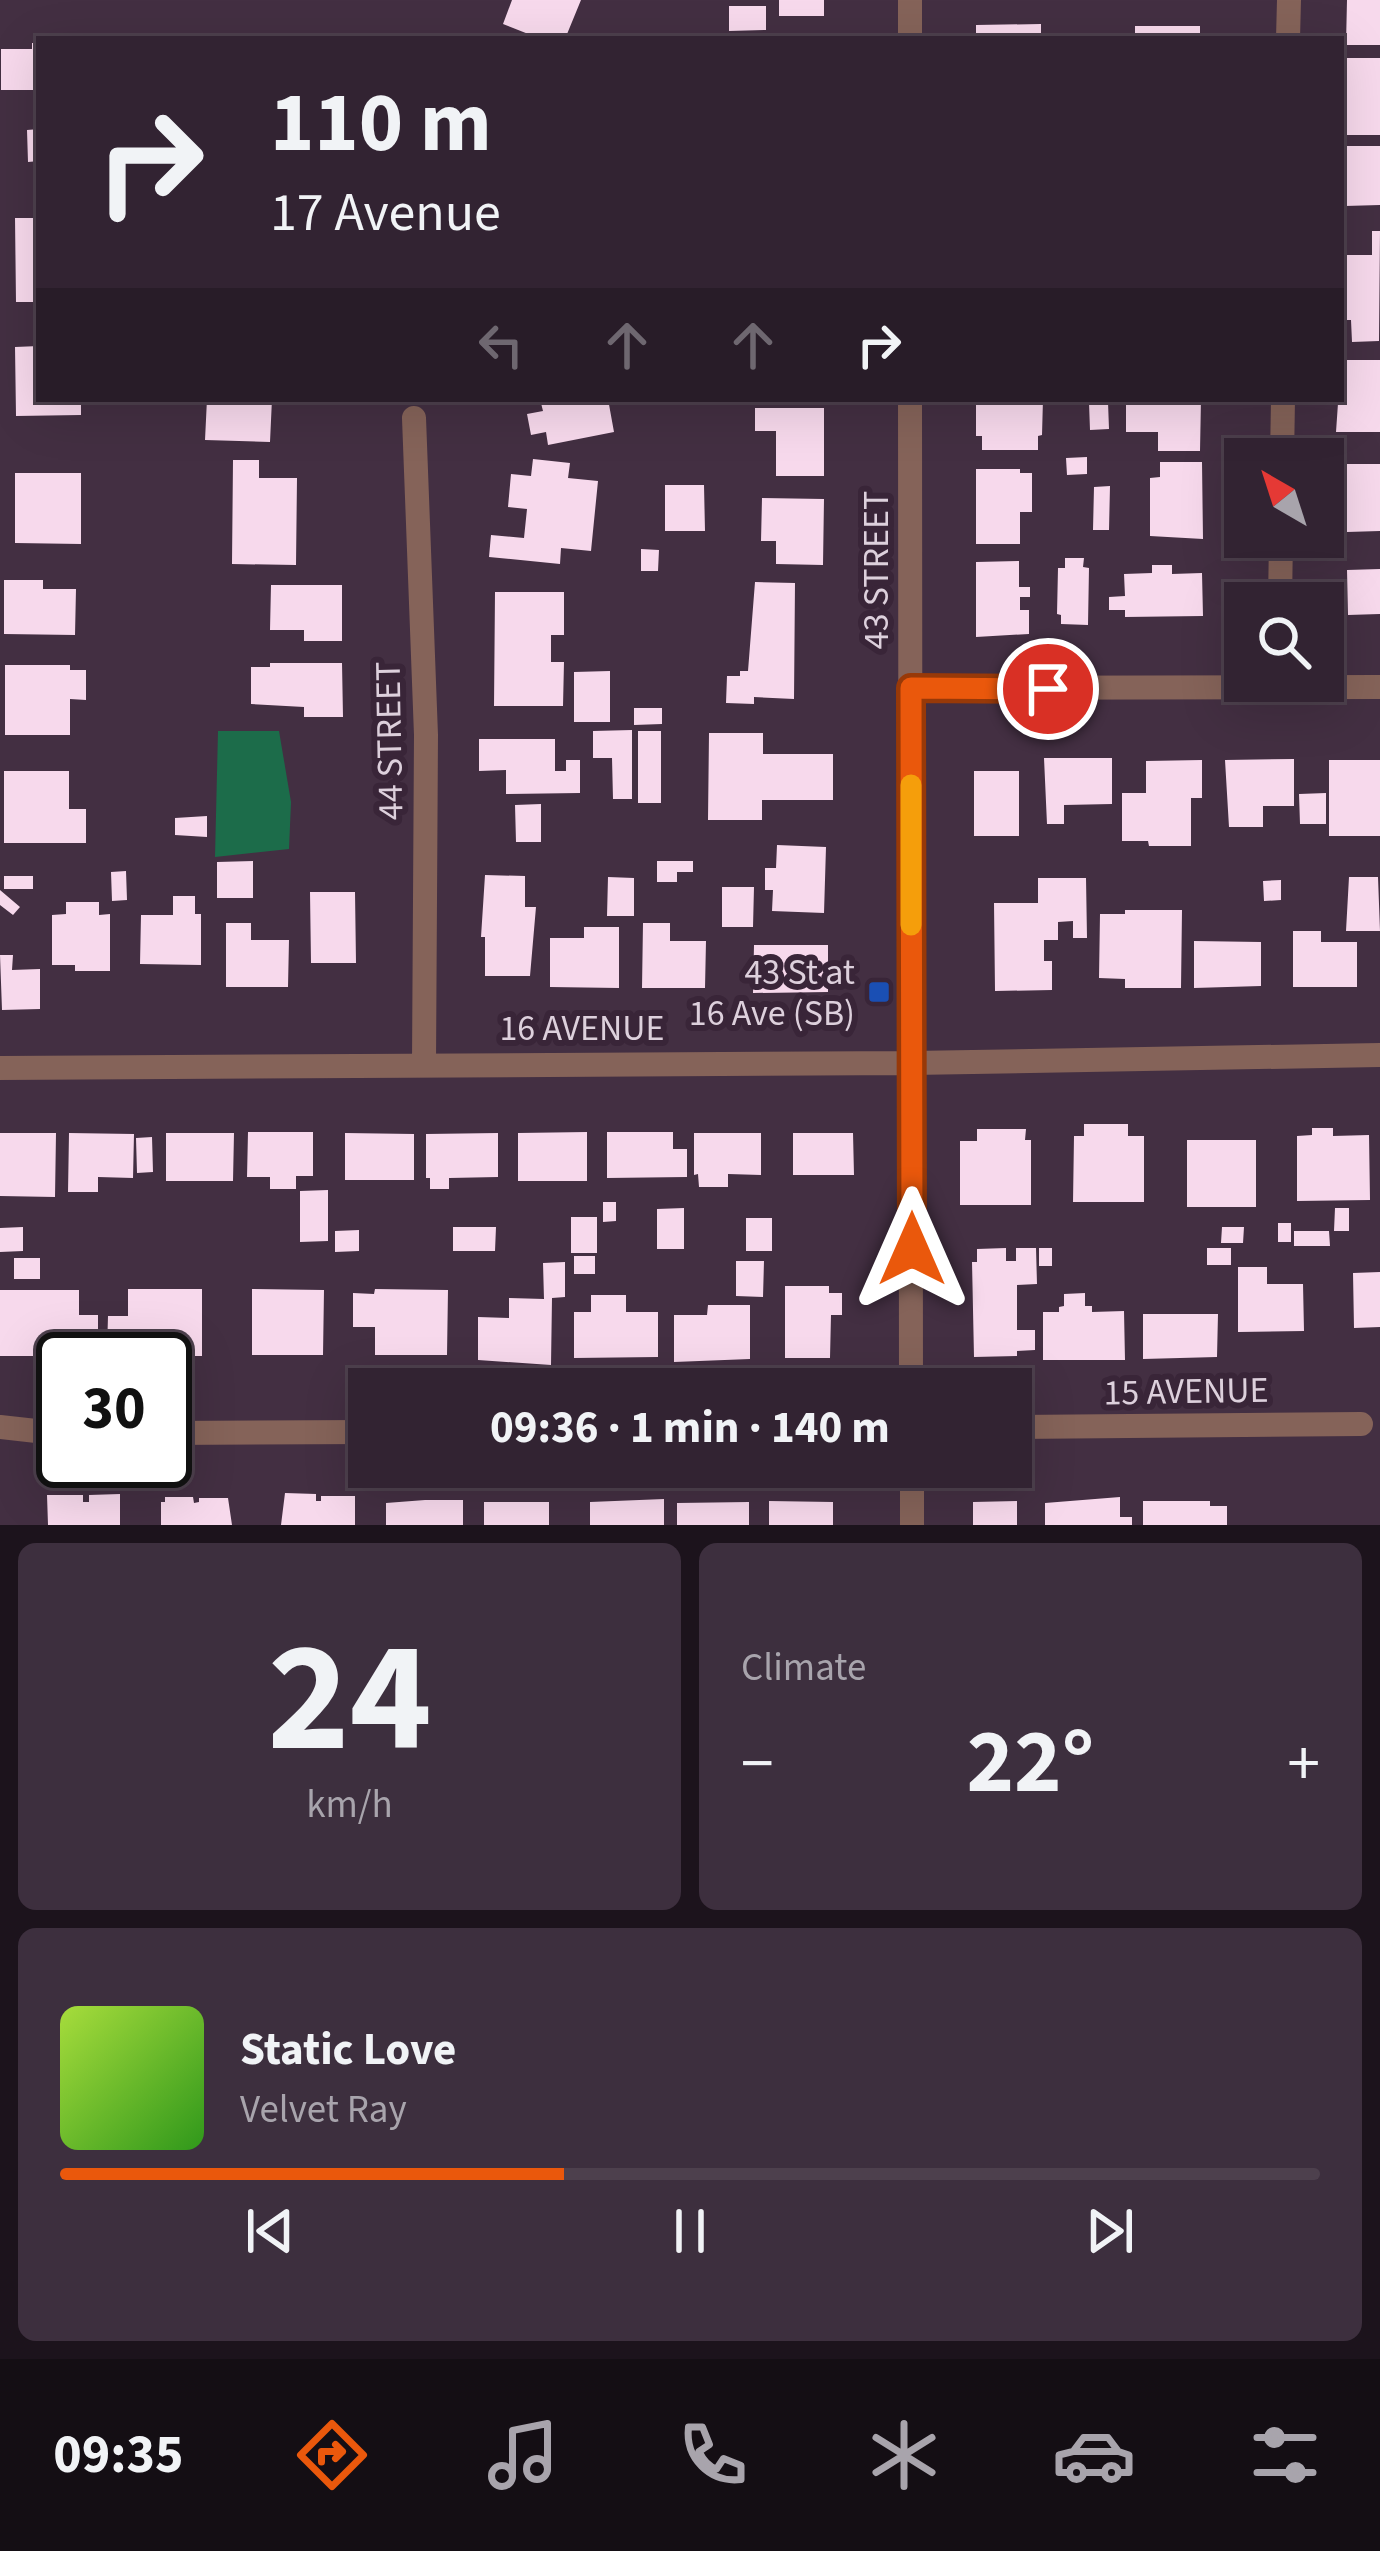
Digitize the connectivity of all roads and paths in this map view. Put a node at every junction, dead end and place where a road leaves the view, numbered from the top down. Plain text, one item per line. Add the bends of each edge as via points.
1 (910, 0) edge
2 (1289, 0) edge
3 (910, 36) edge
4 (1288, 36) edge
5 (910, 402) edge
6 (1283, 402) edge
7 (413, 418) dead end
8 (1282, 438) edge
9 (1224, 686) edge
10 (1344, 687) edge
11 (1380, 687) edge
12 (911, 688) junction
13 (1380, 1055) edge
14 (912, 1063) junction
15 (424, 1064) junction
16 (0, 1068) edge
17 (911, 1368) edge
18 (1361, 1424) dead end
19 (0, 1427) edge
20 (1032, 1427) edge
21 (36, 1431) edge
22 (348, 1432) edge
23 (192, 1433) edge
24 (911, 1488) edge
25 (912, 1525) edge

1 - 3 street
2 - 4 street
5 - 12 street, 43 STREET
6 - 8 street
7 - 15 street, 44 STREET via 426,735
9 - 12 street
10 - 11 street
12 - 14 street, 43 STREET
13 - 14 street, 16 AVENUE
14 - 15 street, 16 AVENUE
14 - 17 street, 43 STREET
15 - 16 street, 16 AVENUE
18 - 20 street, 15 AVENUE
19 - 21 street
22 - 23 street
24 - 25 street

